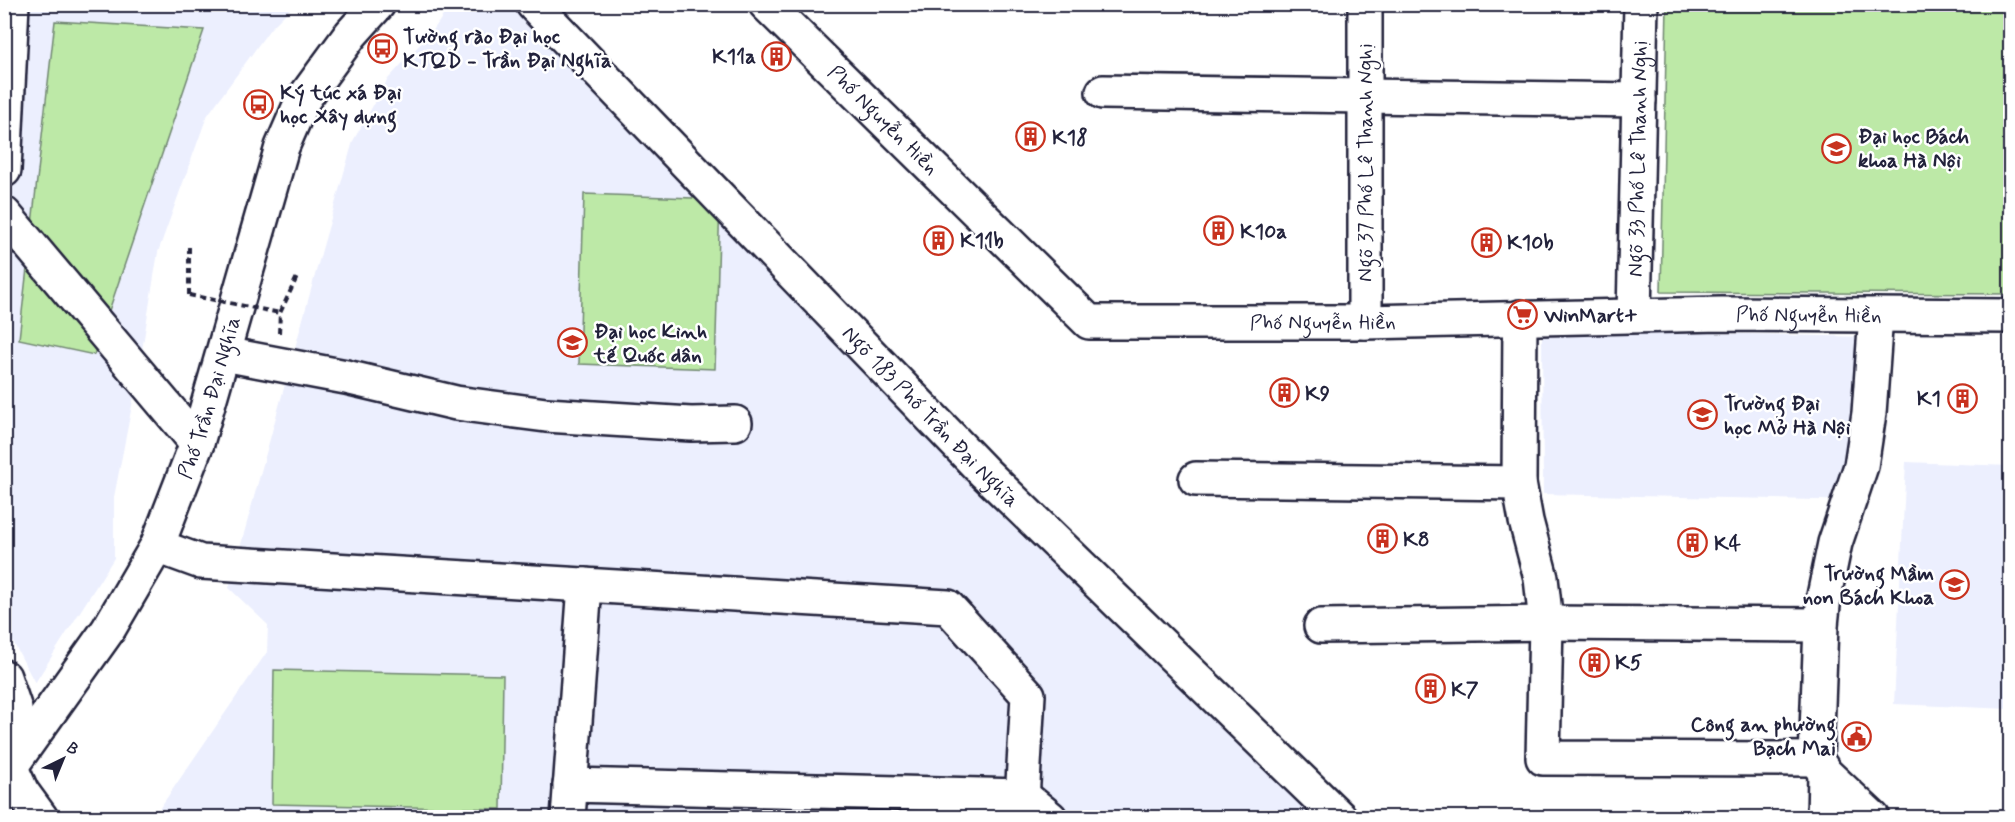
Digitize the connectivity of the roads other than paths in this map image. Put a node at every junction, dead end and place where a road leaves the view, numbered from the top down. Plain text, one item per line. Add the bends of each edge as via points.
1 (12, 4) edge
2 (378, 4) edge
3 (533, 4) edge
4 (766, 4) edge
5 (1365, 4) edge
6 (1641, 4) edge
7 (1103, 92) dead end
8 (1364, 96) junction
9 (1639, 100) junction
10 (4, 170) edge
11 (4, 214) edge
12 (1634, 315) junction
13 (1876, 315) junction
14 (2010, 316) edge
15 (1520, 317) junction
16 (1365, 322) junction
17 (224, 354) junction
18 (735, 423) dead end
19 (197, 443) junction
20 (1196, 479) dead end
21 (1519, 483) junction
22 (157, 546) junction
23 (585, 585) junction
24 (1546, 623) junction
25 (1821, 625) junction
26 (1321, 626) dead end
27 (4, 677) edge
28 (1821, 766) junction
29 (8, 772) edge
30 (570, 785) junction
31 (1022, 807) edge
32 (41, 818) edge
33 (568, 818) edge
34 (1050, 818) edge
35 (1340, 818) edge
36 (1824, 818) edge
37 (1873, 818) edge

1 - 10 street
2 - 17 street, Phố Trần Đại Nghĩa via 344,42 302,100 282,147
3 - 35 street, Ngõ 183 Phố Trần Đại Nghĩa via 985,473
4 - 16 street, Phố Nguyễn Hiền via 1089,322
5 - 8 street, Ngõ 37 Phố Lê Thanh Nghị
6 - 9 street, Ngõ 33 Phố Lê Thanh Nghị
7 - 8 street
8 - 9 street
8 - 16 street, Ngõ 37 Phố Lê Thanh Nghị
9 - 12 street, Ngõ 33 Phố Lê Thanh Nghị
11 - 19 street
12 - 13 street, Phố Nguyễn Hiền
12 - 15 street, Phố Nguyễn Hiền
13 - 14 street, Phố Nguyễn Hiền
13 - 25 street via 1861,466 1835,543
15 - 16 street, Phố Nguyễn Hiền
15 - 21 street
17 - 18 street via 456,403 546,415
17 - 19 street, Phố Trần Đại Nghĩa
19 - 22 street, Phố Trần Đại Nghĩa
20 - 21 street
21 - 24 street via 1541,578
22 - 23 street via 201,561
22 - 29 street, Phố Trần Đại Nghĩa via 108,630
23 - 30 street
23 - 31 street via 948,607 1028,694
24 - 25 street
24 - 26 street
24 - 28 street via 1544,758
25 - 28 street
27 - 29 street via 15,709
28 - 36 street
28 - 37 street
29 - 32 street
30 - 31 street
30 - 33 street
31 - 34 street

